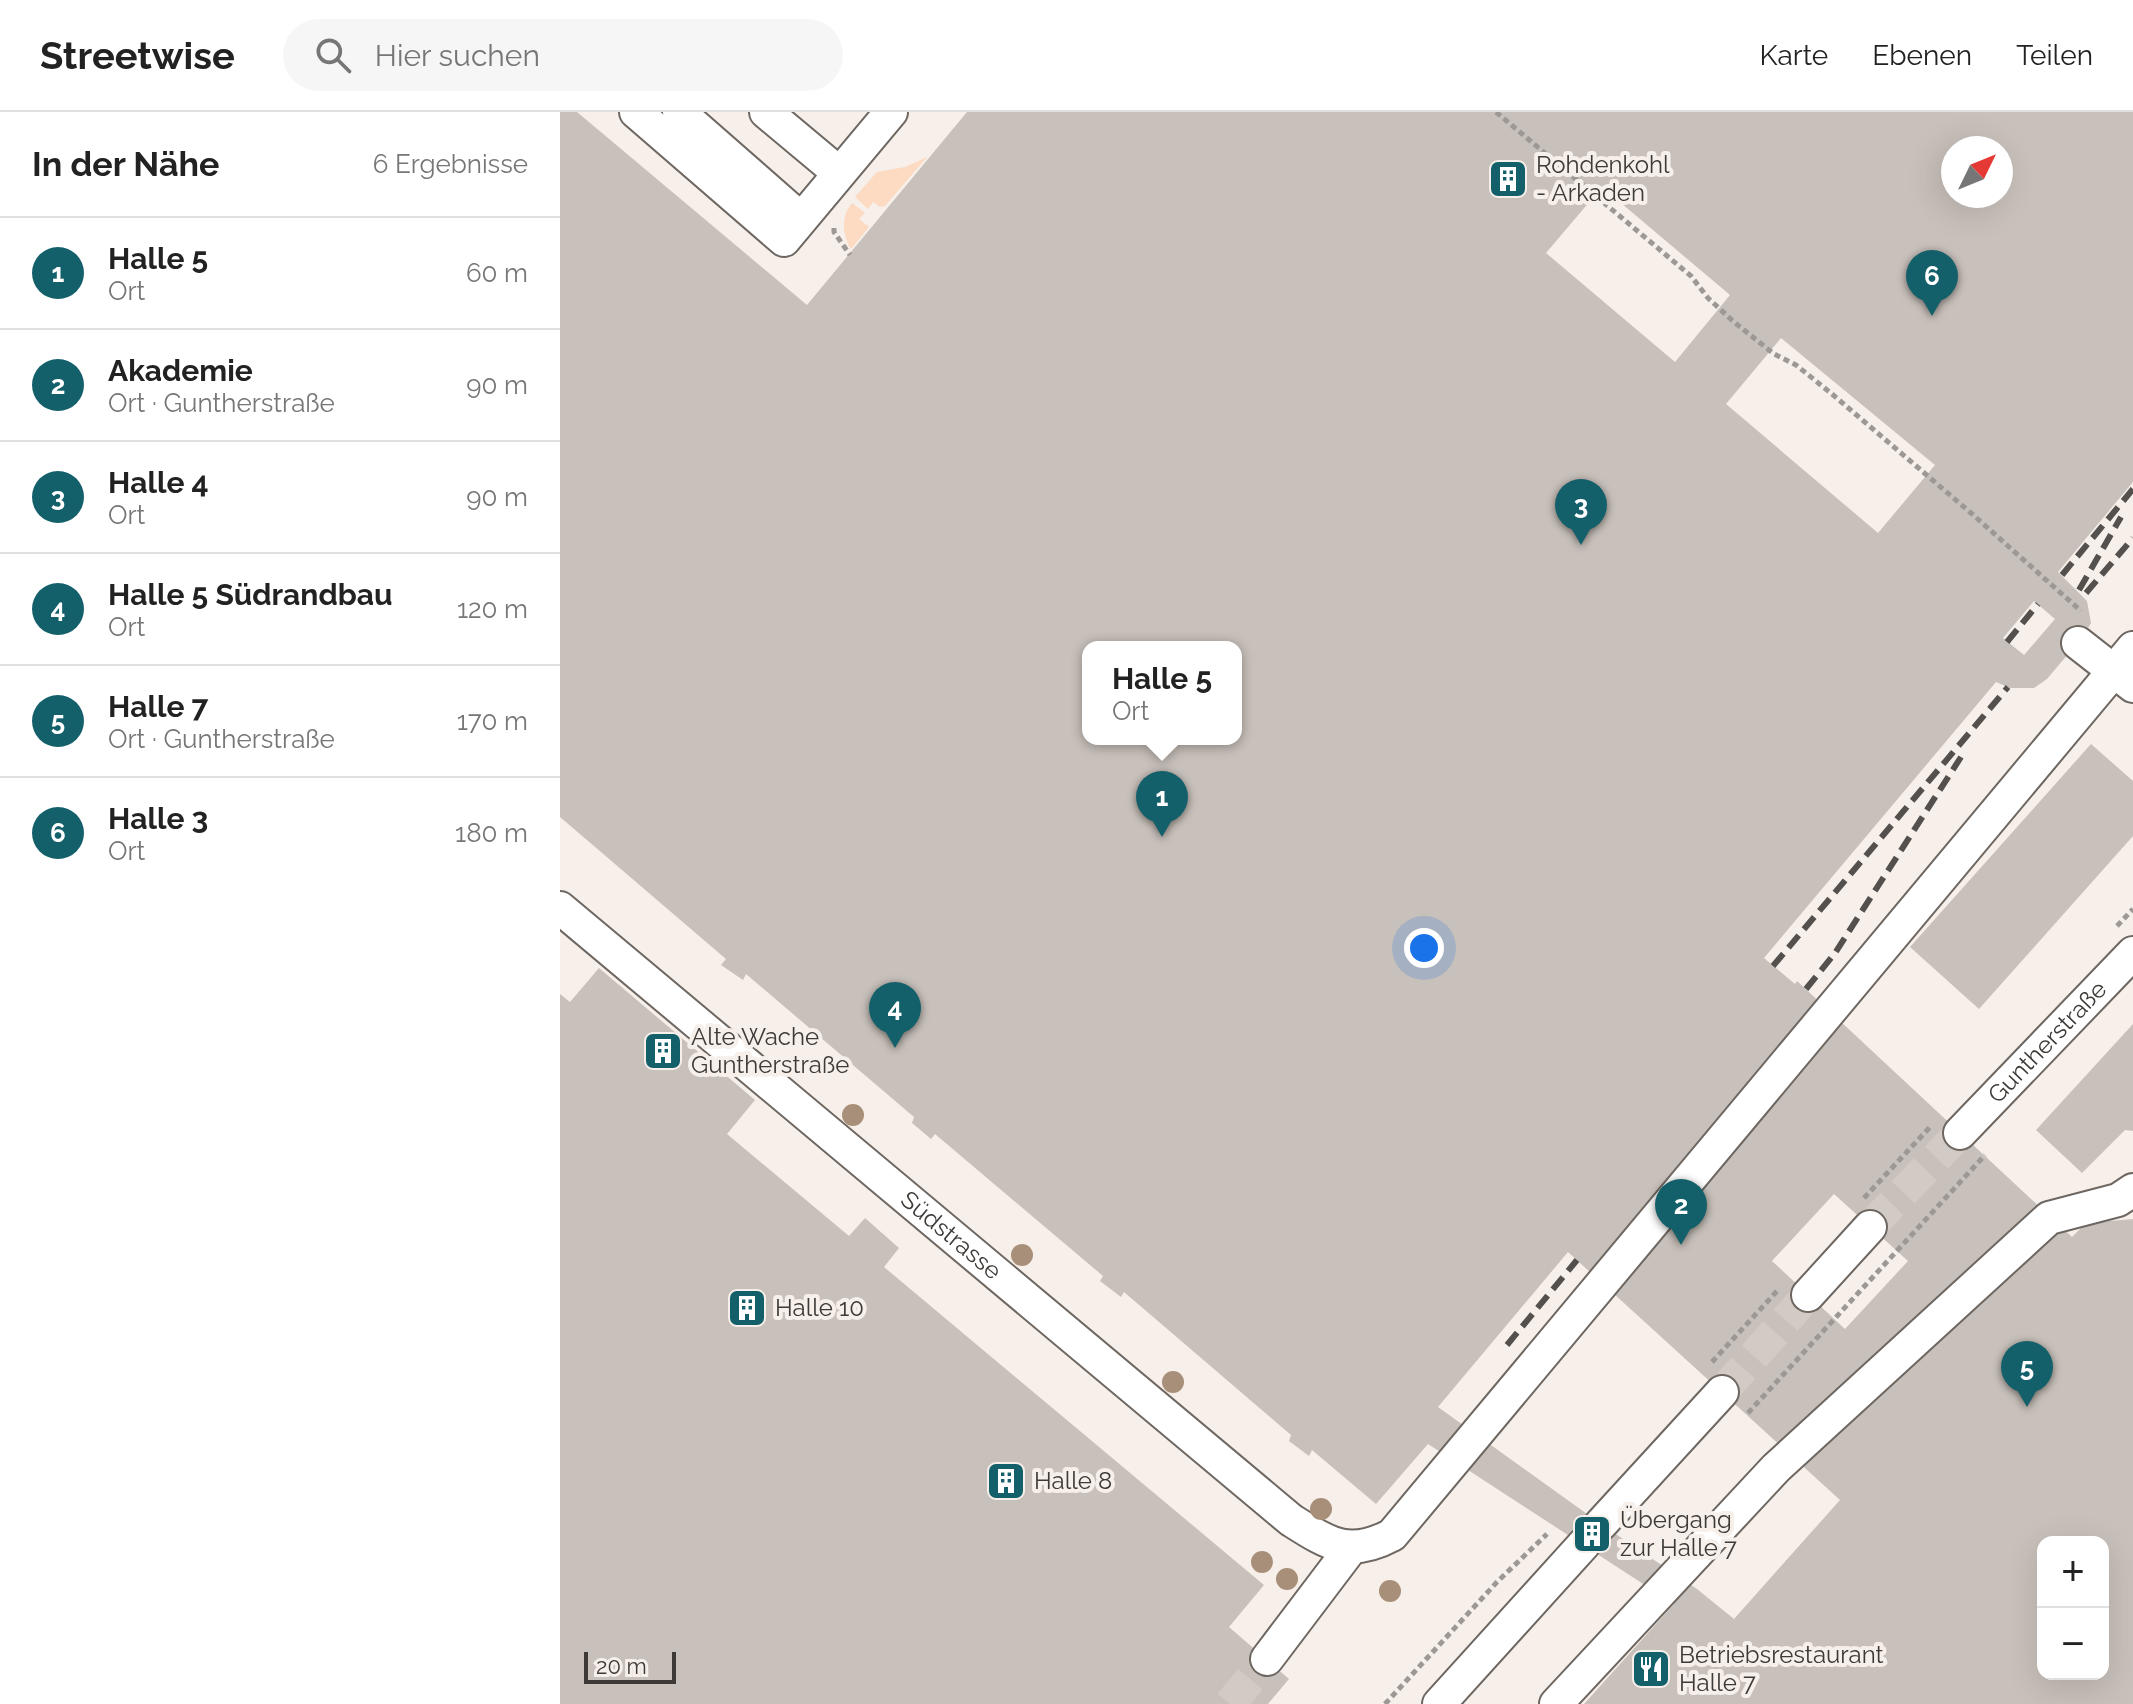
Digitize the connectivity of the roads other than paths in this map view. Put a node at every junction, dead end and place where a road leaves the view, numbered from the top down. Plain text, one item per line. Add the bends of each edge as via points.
1 (636, 112) edge
2 (679, 112) edge
3 (766, 112) edge
4 (888, 113) edge
5 (839, 173) junction
6 (793, 229) junction
7 (2080, 628) road end
8 (2126, 668) edge
9 (560, 908) edge
10 (2122, 942) edge
11 (1949, 1126) tunnel mouth
12 (2133, 1190) edge
13 (1867, 1213) tunnel mouth
14 (1794, 1292) tunnel mouth
15 (1714, 1380) tunnel mouth
16 (1351, 1548) junction
17 (1267, 1659) tunnel mouth
18 (1439, 1704) edge
19 (1556, 1704) edge

1 - 6 street
2 - 6 street
3 - 5 street
4 - 5 street
5 - 6 street
7 - 8 street
8 - 16 street via 1392,1535
9 - 16 street, Südstrasse via 1291,1520 1326,1542
10 - 11 street, Guntherstraße
12 - 19 street via 2118,1200 2049,1218 1776,1468
13 - 14 street
15 - 18 street via 1593,1534
16 - 17 street

